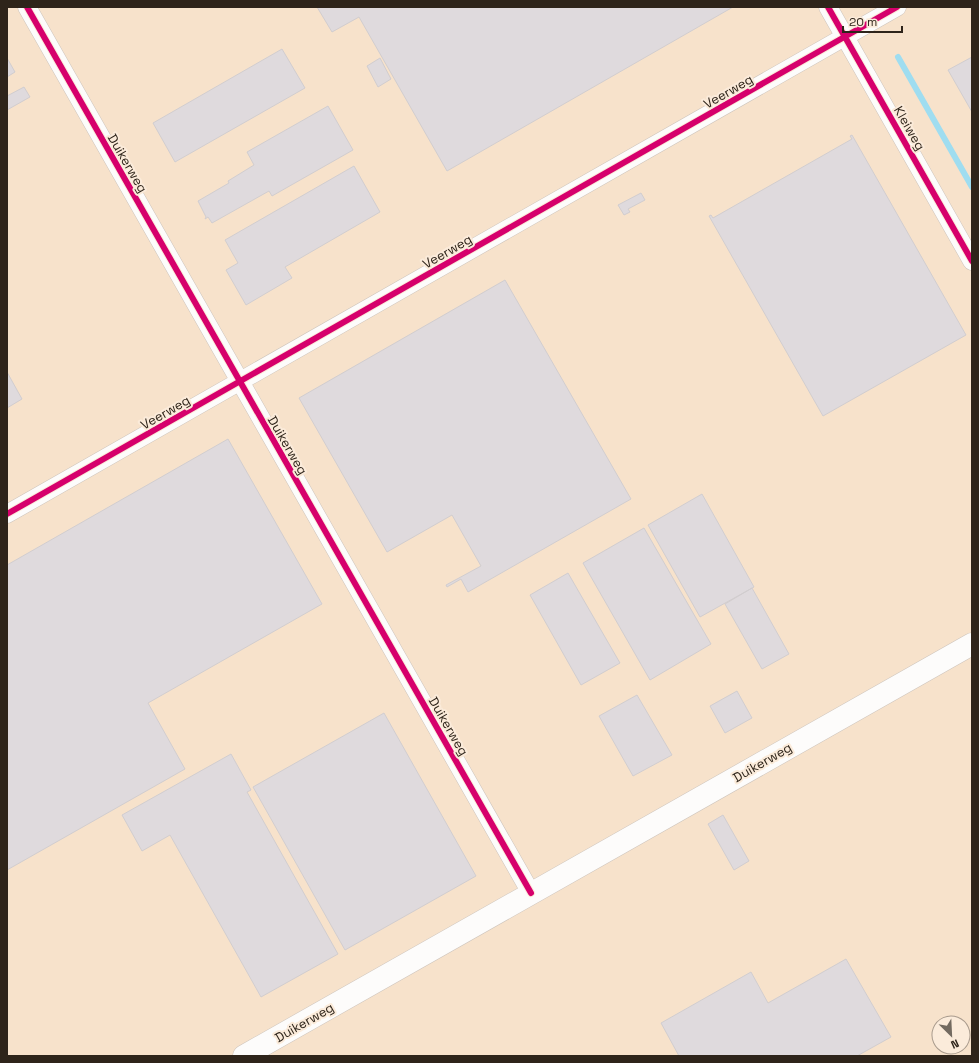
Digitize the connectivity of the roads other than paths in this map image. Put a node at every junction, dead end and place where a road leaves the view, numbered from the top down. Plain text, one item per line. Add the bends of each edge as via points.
1 (27, 7) edge
2 (828, 7) edge
3 (897, 7) edge
4 (845, 37) junction
5 (972, 261) edge
6 (240, 382) junction
7 (7, 514) edge
8 (972, 644) edge
9 (531, 893) junction
10 (244, 1056) edge

1 - 6 street, Duikerweg
2 - 4 street, Kleiweg
3 - 4 street, Veerweg
4 - 5 street, Kleiweg
4 - 6 street, Veerweg
6 - 7 street, Veerweg
6 - 9 street, Duikerweg
8 - 9 street, Duikerweg
9 - 10 street, Duikerweg

